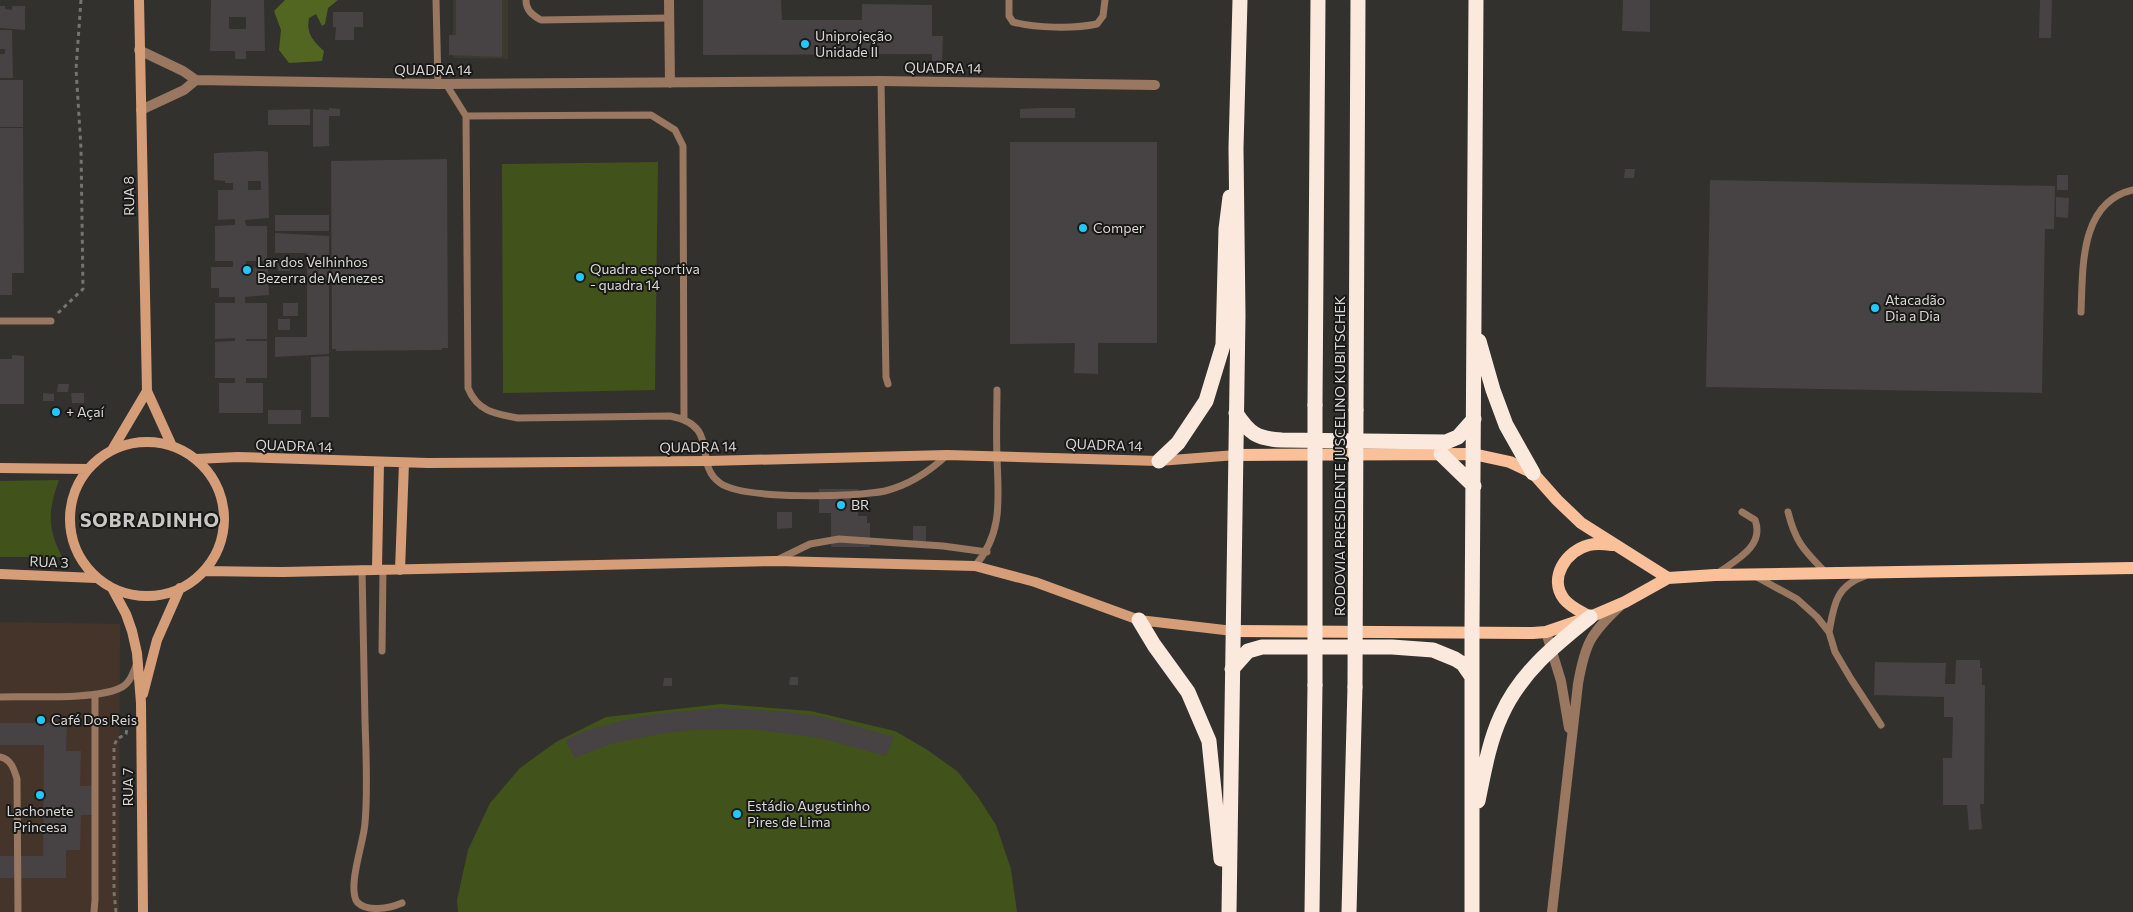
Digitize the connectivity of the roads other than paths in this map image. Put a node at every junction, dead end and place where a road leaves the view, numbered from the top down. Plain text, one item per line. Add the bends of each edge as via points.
1 (139, 0) edge
2 (436, 0) edge
3 (526, 0) edge
4 (669, 0) edge
5 (1009, 0) edge
6 (1105, 0) edge
7 (1240, 0) edge
8 (1318, 0) edge
9 (1358, 0) edge
10 (1476, 0) edge
11 (668, 18) junction
12 (139, 50) junction
13 (183, 70) junction
14 (196, 80) junction
15 (881, 81) junction
16 (670, 83) junction
17 (442, 84) junction
18 (1155, 85) dead end
19 (184, 90) junction
20 (141, 110) junction
21 (466, 116) junction
22 (1236, 148) junction
23 (2133, 190) edge
24 (2081, 312) dead end
25 (51, 320) road end
26 (0, 321) edge
27 (1474, 321) junction
28 (888, 384) dead end
29 (997, 390) dead end
30 (147, 391) junction
31 (1236, 413) junction
32 (684, 419) junction
33 (1474, 419) junction
34 (172, 446) junction
35 (112, 450) junction
36 (1441, 454) junction
37 (1474, 454) junction
38 (947, 455) junction
39 (1236, 455) junction
40 (997, 456) junction
41 (196, 459) junction
42 (708, 461) junction
43 (1159, 461) junction
44 (379, 463) junction
45 (404, 463) junction
46 (0, 468) edge
47 (88, 469) junction
48 (1533, 473) junction
49 (1474, 486) junction
50 (1742, 512) dead end
51 (1788, 512) dead end
52 (1612, 544) junction
53 (987, 552) junction
54 (776, 561) junction
55 (975, 566) junction
56 (2133, 568) edge
57 (362, 569) junction
58 (380, 569) junction
59 (400, 570) junction
60 (204, 571) junction
61 (1827, 573) junction
62 (1876, 573) junction
63 (0, 574) edge
64 (1714, 575) junction
65 (1753, 575) junction
66 (96, 578) junction
67 (1668, 578) junction
68 (112, 588) junction
69 (180, 588) junction
70 (1625, 602) junction
71 (1590, 617) junction
72 (1139, 620) junction
73 (1233, 631) junction
74 (1472, 631) junction
75 (1546, 632) junction
76 (1829, 632) junction
77 (1552, 647) junction
78 (382, 651) dead end
79 (137, 662) junction
80 (1232, 669) junction
81 (1472, 677) junction
82 (95, 695) junction
83 (0, 697) edge
84 (141, 703) junction
85 (1881, 726) dead end
86 (1572, 741) junction
87 (0, 757) edge
88 (1471, 834) junction
89 (402, 904) dead end
90 (18, 912) edge
91 (94, 912) edge
92 (143, 912) edge
93 (1228, 912) edge
94 (1312, 912) edge
95 (1349, 912) edge
96 (1472, 912) edge
97 (1552, 912) edge

1 - 12 main road, RUA 8
2 - 17 lane
3 - 11 lane via 526,6 541,20
4 - 11 street
5 - 6 lane via 1009,16 1013,22 1085,26 1097,24 1103,16
7 - 22 highway
8 - 94 highway, RODOVIA PRESIDENTE JUSCELINO KUBITSCHEK, bridge
9 - 95 highway, RODOVIA PRESIDENTE JUSCELINO KUBITSCHEK, bridge via 1355,687
10 - 27 highway
11 - 16 street
12 - 13 street
12 - 20 main road, RUA 8
13 - 14 street
13 - 19 street
14 - 17 street, QUADRA 14
14 - 19 street
15 - 16 street, QUADRA 14
15 - 18 street, QUADRA 14
15 - 28 lane
16 - 17 street, QUADRA 14
17 - 21 lane
19 - 20 street
20 - 30 main road, RUA 8
21 - 32 lane via 467,366 472,398 480,407 494,414 518,418 670,416
21 - 32 lane via 651,115 675,130 683,146
22 - 31 highway
22 - 43 highway via 1226,229 1223,345 1206,401 1178,443
23 - 24 lane via 2121,193 2097,213 2085,245
25 - 26 lane
27 - 33 highway
27 - 48 highway via 1506,425
29 - 40 lane
30 - 34 main road, RUA 8
30 - 35 main road
31 - 33 highway via 1260,438 1275,440 1446,442 1458,437
31 - 39 highway
32 - 42 lane via 699,431
33 - 37 highway
34 - 35 main road via 152,442 131,443
34 - 41 main road
35 - 47 main road
36 - 37 main road
36 - 39 main road
36 - 49 highway
37 - 48 main road via 1510,462
37 - 49 highway
38 - 40 main road, QUADRA 14
38 - 42 main road, QUADRA 14
38 - 42 lane via 929,472 906,484 885,491 839,495 799,496 733,489 715,478
39 - 43 main road, QUADRA 14
39 - 73 highway
40 - 43 main road, QUADRA 14
40 - 53 lane via 998,515
41 - 44 main road, QUADRA 14
41 - 60 main road via 212,478 222,501 223,526 217,550
42 - 45 main road, QUADRA 14
44 - 45 main road, QUADRA 14
44 - 58 main road
45 - 59 main road
46 - 47 main road
47 - 66 main road via 77,486 71,505 70,525 74,545
48 - 52 main road via 1581,523
49 - 74 highway
50 - 64 lane via 1755,520 1758,534 1754,544
51 - 61 lane via 1798,542
52 - 67 main road
52 - 71 main road via 1578,548 1559,572 1557,586 1564,600
53 - 54 lane via 839,539 810,544
53 - 55 lane
54 - 55 main road
54 - 59 main road
55 - 72 main road via 1036,582
56 - 62 main road
57 - 58 main road
57 - 60 main road
57 - 89 lane via 367,794 354,893 363,908 375,912
58 - 59 main road
58 - 78 lane
60 - 69 main road
61 - 62 main road
61 - 65 main road
62 - 76 lane via 1854,580 1842,589 1834,604
63 - 66 main road, RUA 3
64 - 65 main road
64 - 67 main road
65 - 76 lane via 1808,607
66 - 68 main road
67 - 70 main road
68 - 69 main road via 134,596 158,595
68 - 79 main road, RUA 7 via 126,614
69 - 84 main road via 157,640
70 - 71 main road
70 - 86 street via 1589,640 1578,684
71 - 75 main road
71 - 77 highway
72 - 73 main road
72 - 93 highway via 1188,692 1209,741
73 - 74 main road
73 - 80 highway
74 - 75 main road
74 - 81 highway
75 - 77 street
76 - 85 lane via 1835,652
77 - 86 street
77 - 88 highway via 1515,690 1501,715
79 - 82 lane via 130,680 121,688
79 - 84 main road, RUA 7
80 - 81 highway via 1248,651 1262,647 1392,647 1433,650 1450,656 1463,664
80 - 93 highway
81 - 88 highway
82 - 83 lane
82 - 91 lane
84 - 92 main road, RUA 7
86 - 97 street
87 - 90 lane via 12,765 17,779
88 - 96 highway

